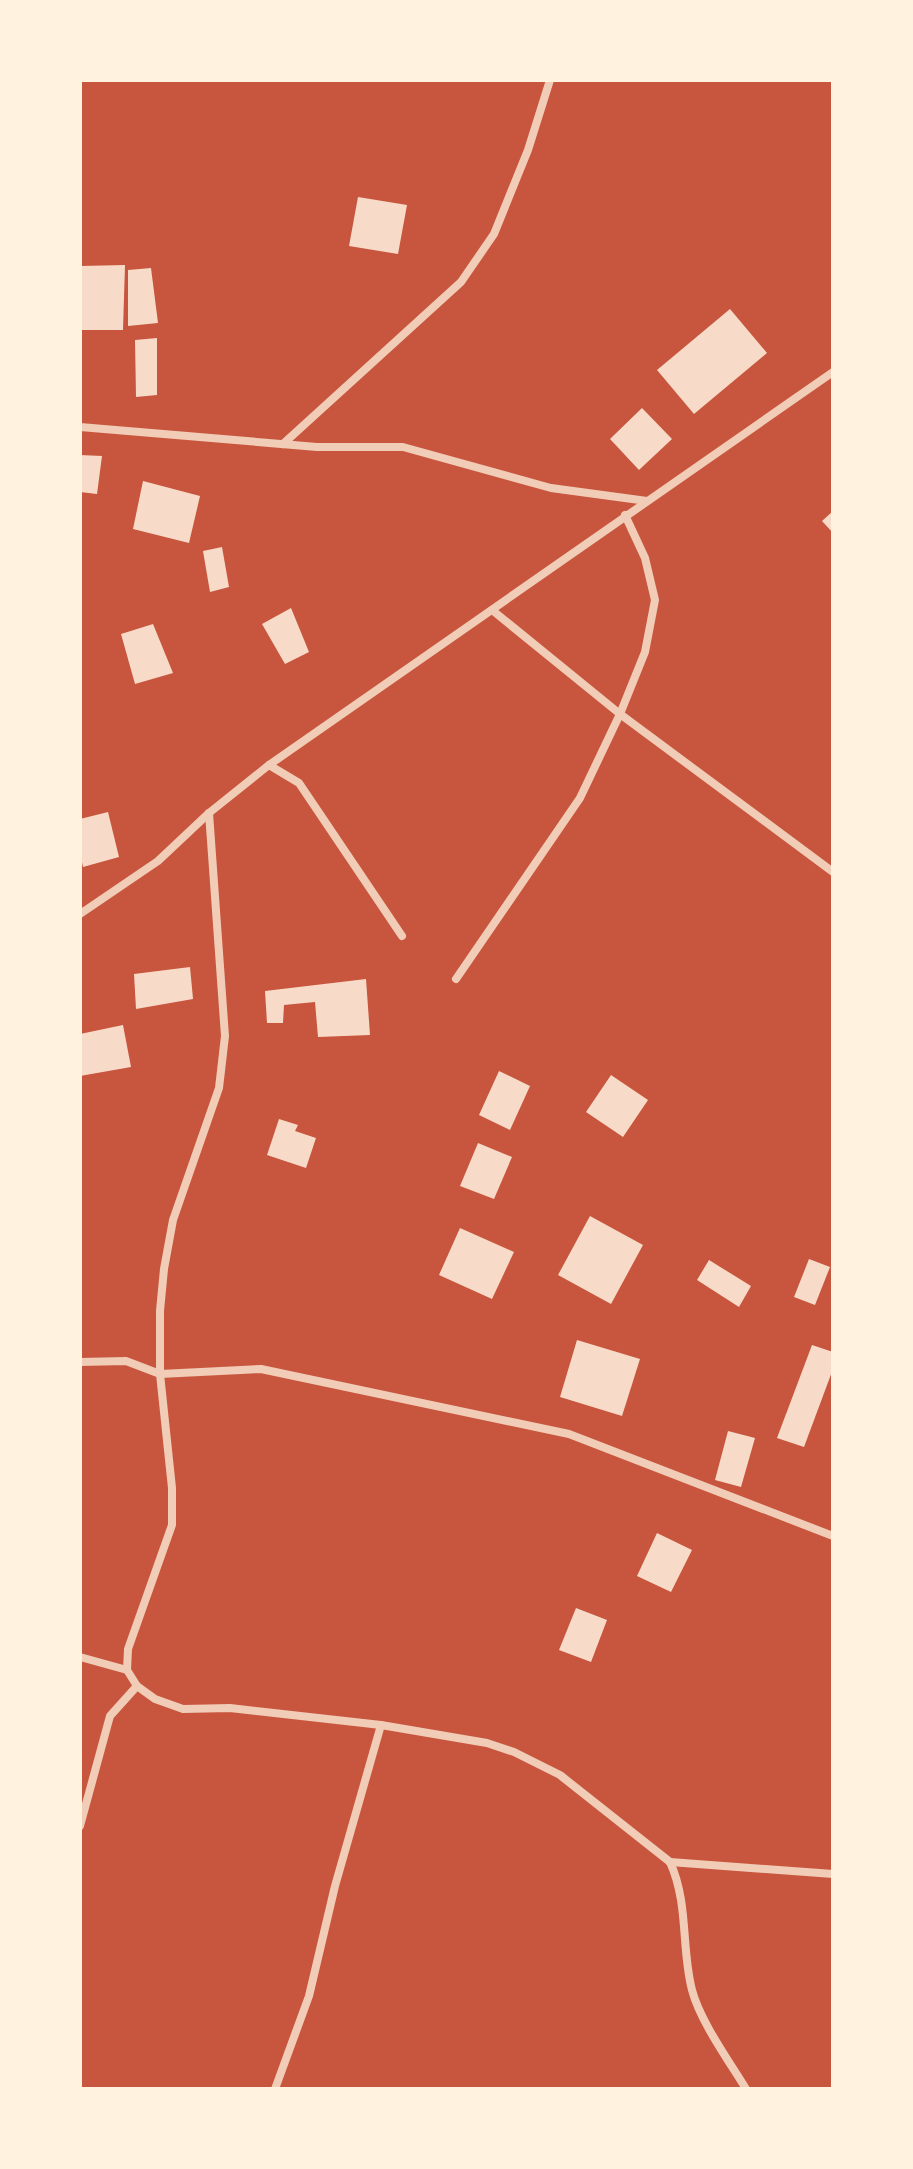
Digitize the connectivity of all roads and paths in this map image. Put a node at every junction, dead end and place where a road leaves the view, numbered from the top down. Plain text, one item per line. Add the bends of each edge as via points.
1 (550, 80) edge
2 (833, 372) edge
3 (80, 427) edge
4 (283, 444) junction
5 (647, 501) junction
6 (625, 515) junction
7 (492, 610) junction
8 (620, 714) junction
9 (269, 765) junction
10 (209, 813) junction
11 (833, 872) edge
12 (80, 914) edge
13 (402, 936) dead end
14 (456, 979) dead end
15 (80, 1362) edge
16 (160, 1374) junction
17 (833, 1536) edge
18 (80, 1657) edge
19 (127, 1670) junction
20 (137, 1686) junction
21 (381, 1725) junction
22 (80, 1826) edge
23 (670, 1862) junction
24 (833, 1874) edge
25 (275, 2089) edge
26 (746, 2089) edge

1 - 4 street via 494,234 461,282
2 - 5 street
3 - 4 street
4 - 5 street via 403,447 551,488
5 - 6 street
6 - 7 street
6 - 8 street via 645,558 655,600 645,652
7 - 8 street
7 - 9 street
8 - 11 street
8 - 14 street via 580,798
9 - 10 street
9 - 13 street via 299,783
10 - 12 street via 158,861
10 - 16 street via 223,1061 219,1088 173,1220 160,1311
15 - 16 street via 126,1361
16 - 17 street via 261,1369 569,1434
16 - 19 street via 172,1525 128,1649
18 - 19 street
19 - 20 street
20 - 21 street via 183,1709 230,1708
20 - 22 street via 110,1716
21 - 23 street via 514,1752 560,1775
21 - 25 street via 309,1996
23 - 24 street
23 - 26 street via 684,1917 692,1989

